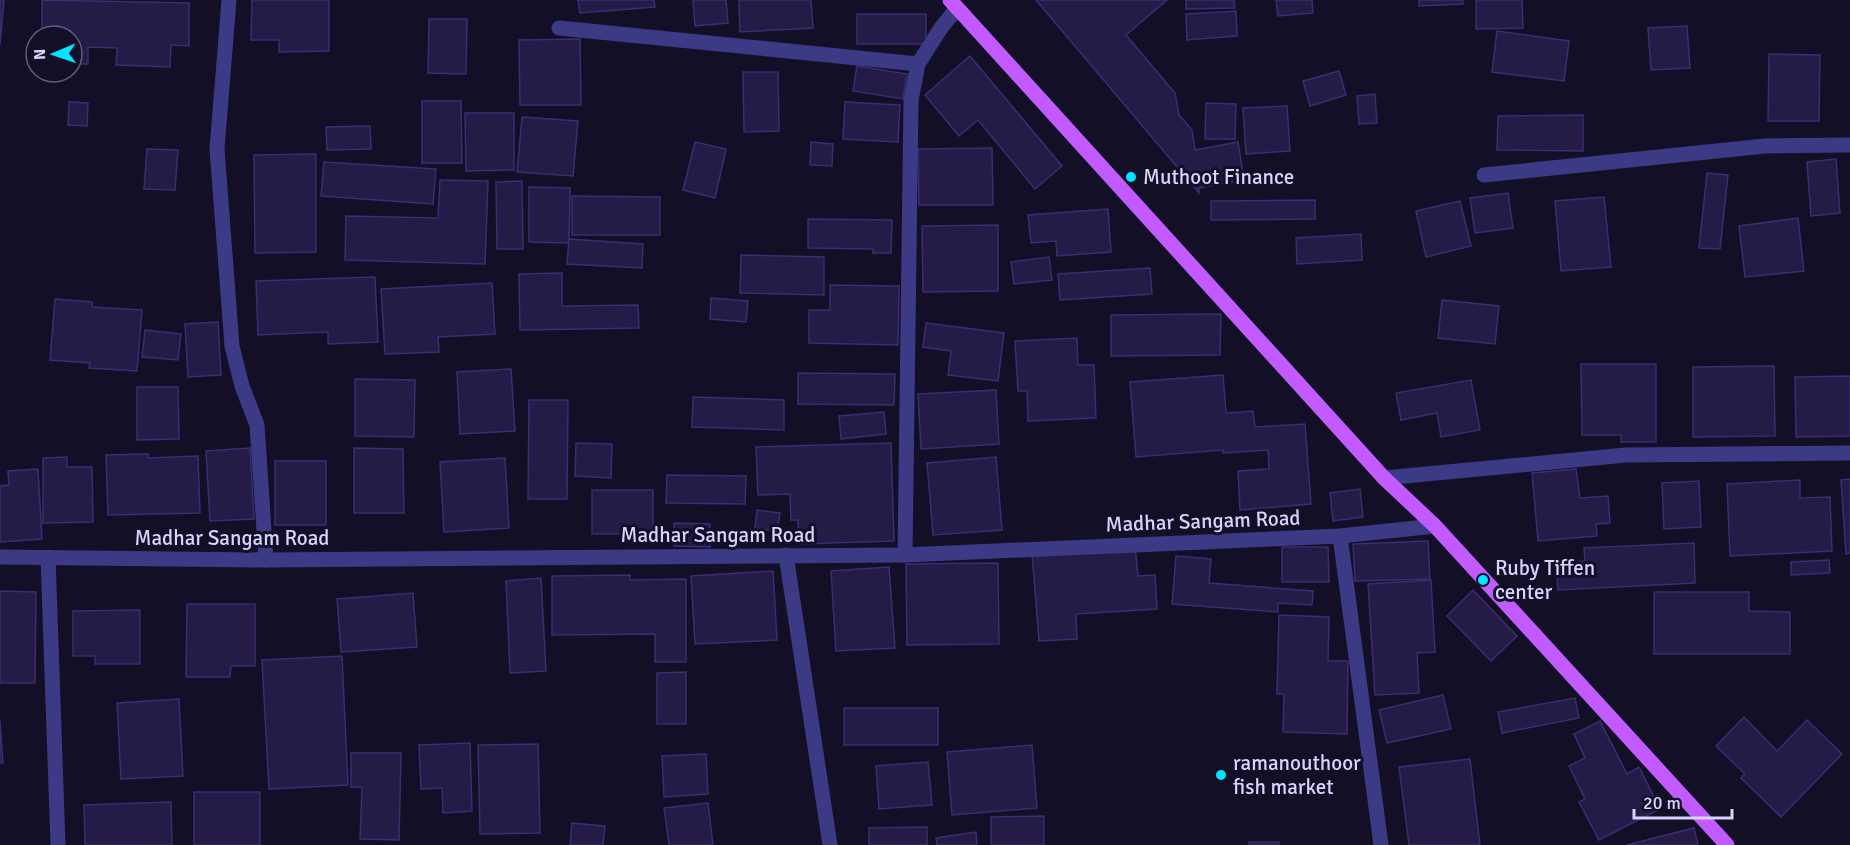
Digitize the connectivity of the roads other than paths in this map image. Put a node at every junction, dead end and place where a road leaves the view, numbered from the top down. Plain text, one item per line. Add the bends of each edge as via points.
1 (229, 0) edge
2 (953, 4) edge
3 (559, 28) dead end
4 (918, 64) junction
5 (1850, 145) edge
6 (1484, 175) dead end
7 (1850, 453) edge
8 (1384, 478) junction
9 (1435, 526) junction
10 (1340, 536) junction
11 (786, 555) junction
12 (905, 555) junction
13 (0, 557) edge
14 (48, 557) junction
15 (266, 560) junction
16 (58, 845) edge
17 (830, 845) edge
18 (1381, 845) edge
19 (1727, 845) edge

1 - 15 street via 217,149 232,346 242,387 258,425
2 - 4 street
2 - 8 main road
3 - 4 street
4 - 12 street via 911,100
5 - 6 street via 1765,147
7 - 8 street via 1626,454
8 - 9 main road
9 - 10 street, Madhar Sangam Road
9 - 19 main road
10 - 12 street, Madhar Sangam Road
10 - 18 street
11 - 12 street, Madhar Sangam Road
11 - 15 street, Madhar Sangam Road
11 - 17 street
13 - 14 street, Madhar Sangam Road
14 - 15 street, Madhar Sangam Road
14 - 16 street

